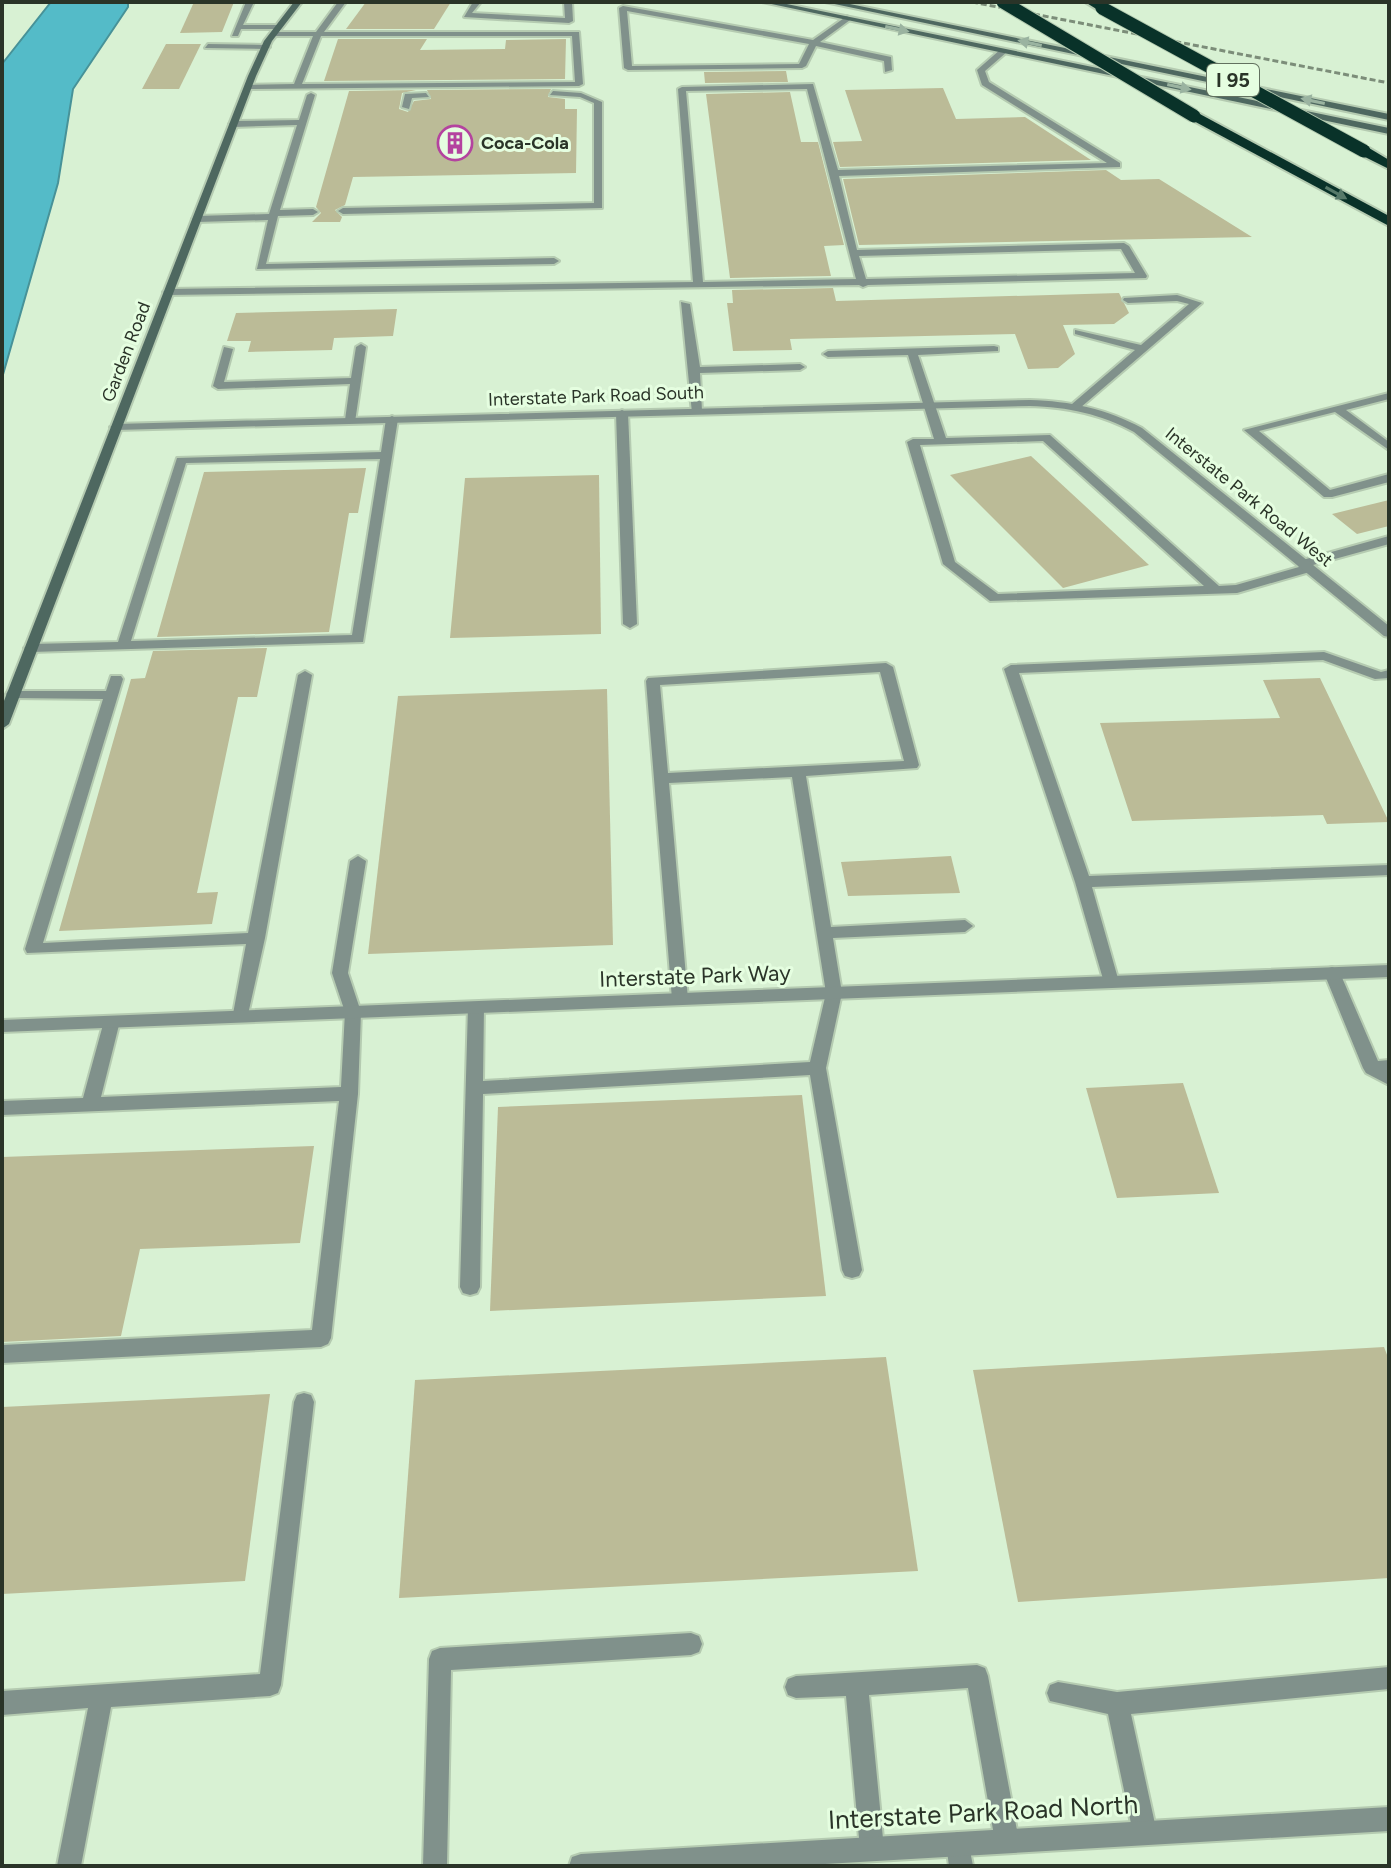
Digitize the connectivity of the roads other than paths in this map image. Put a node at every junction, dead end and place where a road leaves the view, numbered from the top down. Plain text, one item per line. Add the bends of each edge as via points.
1 (250, 2) edge
2 (298, 2) edge
3 (342, 2) edge
4 (477, 2) edge
5 (568, 2) edge
6 (766, 2) edge
7 (829, 2) edge
8 (1003, 2) edge
9 (623, 5) edge
10 (1096, 5) edge
11 (847, 18) junction
12 (276, 30) junction
13 (318, 34) junction
14 (814, 43) junction
15 (208, 46) dead end
16 (266, 47) junction
17 (1004, 51) junction
18 (888, 70) dead end
19 (248, 87) junction
20 (297, 87) junction
21 (311, 95) dead end
22 (406, 107) dead end
23 (1389, 117) edge
24 (303, 122) junction
25 (233, 124) junction
26 (1389, 131) edge
27 (1389, 165) edge
28 (834, 173) junction
29 (343, 211) dead end
30 (313, 212) dead end
31 (274, 215) junction
32 (197, 219) junction
33 (1389, 222) edge
34 (853, 253) junction
35 (554, 261) dead end
36 (1003, 264) junction
37 (863, 284) junction
38 (698, 285) junction
39 (168, 292) junction
40 (1128, 300) dead end
41 (685, 304) dead end
42 (1079, 332) dead end
43 (361, 347) dead end
44 (1140, 348) junction
45 (228, 349) dead end
46 (994, 349) dead end
47 (912, 352) junction
48 (828, 354) dead end
49 (800, 367) dead end
50 (695, 370) junction
51 (356, 381) junction
52 (1389, 396) edge
53 (929, 405) junction
54 (1076, 406) junction
55 (1338, 409) junction
56 (696, 411) junction
57 (622, 413) junction
58 (392, 419) junction
59 (351, 420) junction
60 (116, 427) junction
61 (941, 442) junction
62 (1389, 447) edge
63 (386, 455) junction
64 (1389, 478) edge
65 (1389, 540) edge
66 (1306, 566) junction
67 (1216, 590) junction
68 (630, 624) dead end
69 (1389, 633) edge
70 (123, 646) junction
71 (31, 648) junction
72 (305, 675) dead end
73 (1384, 675) edge
74 (1389, 692) edge
75 (13, 694) junction
76 (2, 724) edge
77 (798, 772) junction
78 (662, 778) junction
79 (358, 861) dead end
80 (1389, 870) edge
81 (1083, 882) junction
82 (965, 926) dead end
83 (825, 933) junction
84 (257, 938) junction
85 (1389, 971) edge
86 (1332, 973) junction
87 (1111, 982) junction
88 (834, 993) junction
89 (680, 999) junction
90 (476, 1007) junction
91 (353, 1012) junction
92 (241, 1014) junction
93 (112, 1021) junction
94 (2, 1026) edge
95 (1381, 1067) edge
96 (817, 1068) junction
97 (1389, 1078) edge
98 (474, 1088) junction
99 (349, 1094) junction
100 (90, 1104) junction
101 (2, 1108) edge
102 (852, 1270) dead end
103 (470, 1287) dead end
104 (2, 1354) edge
105 (304, 1402) dead end
106 (691, 1644) dead end
107 (1389, 1678) edge
108 (856, 1684) junction
109 (796, 1687) dead end
110 (1058, 1693) dead end
111 (102, 1696) junction
112 (2, 1703) edge
113 (1117, 1704) junction
114 (1389, 1819) edge
115 (1145, 1833) junction
116 (1007, 1841) junction
117 (872, 1849) junction
118 (960, 1855) edge
119 (801, 1860) edge
120 (666, 1863) edge
121 (69, 1866) edge
122 (435, 1866) edge
123 (581, 1866) edge

1 - 12 street via 236,31
2 - 12 main road, Garden Road
3 - 13 street
4 - 5 street via 467,15 569,21
6 - 11 main road
23 -> 7 main road
8 -> 33 highway, I 95, bridge via 1194,116
9 - 14 street
9 - 14 street via 628,68 802,66
10 - 27 highway, I 95, bridge
11 - 14 street
11 -> 17 main road
12 - 13 street
12 - 16 main road, Garden Road
13 - 20 street
13 - 20 street via 576,34 579,84
14 - 18 street via 888,59
15 - 16 street
16 - 19 main road, Garden Road
17 -> 26 main road
17 - 28 street via 981,70 985,83 1117,165
19 - 20 street
19 - 25 main road, Garden Road
21 - 24 street
22 - 29 street via 408,96 550,93 598,102 599,206
24 - 25 street
24 - 31 street
25 - 32 main road, Garden Road
28 - 34 street
28 - 38 street via 810,86 682,89
30 - 31 street
31 - 32 street
31 - 35 street via 260,267
32 - 39 main road, Garden Road
34 - 36 street
34 - 37 street
36 - 36 street via 1142,276 1124,246
36 - 37 street
37 - 38 street
38 - 39 street
39 - 60 main road, Garden Road
40 - 44 street via 1177,298 1197,303
41 - 50 street
42 - 44 street
43 - 51 street
44 - 54 street
45 - 51 street via 218,386
46 - 47 street
47 - 48 street
47 - 53 street
49 - 50 street
50 - 56 street
51 - 59 street
52 - 55 street
53 - 54 street, Interstate Park Road South
53 - 56 street, Interstate Park Road South
53 - 61 street
54 - 66 street, Interstate Park Road West via 1138,430
55 - 62 street
55 - 64 street via 1250,430 1328,494
56 - 57 street, Interstate Park Road South
57 - 58 street, Interstate Park Road South
57 - 68 street
58 - 59 street, Interstate Park Road South
58 - 63 street
59 - 60 street, Interstate Park Road South
60 - 71 main road, Garden Road
61 - 67 street via 1046,437
61 - 67 street via 913,442 949,564 995,598
63 - 70 street via 181,460
63 - 70 street via 358,639
65 - 66 street
66 - 67 street via 1237,589
66 - 69 street, Interstate Park Road West
70 - 71 street
71 - 75 main road, Garden Road
72 - 84 street
73 - 74 street
73 - 81 street via 1324,656 1011,669
75 - 76 main road, Garden Road
75 - 84 street via 114,687 33,949
77 - 78 street
77 - 78 street via 912,765 886,667 653,681
77 - 83 street
78 - 89 street
79 - 91 street via 340,973
80 - 81 street
81 - 87 street
82 - 83 street
83 - 88 street
84 - 92 street
85 - 86 street, Interstate Park Way
86 - 87 street, Interstate Park Way
86 - 95 street
87 - 88 street, Interstate Park Way
88 - 89 street, Interstate Park Way
88 - 96 street
89 - 90 street, Interstate Park Way
90 - 91 street, Interstate Park Way
90 - 98 street
91 - 92 street, Interstate Park Way
91 - 99 street
92 - 93 street, Interstate Park Way
93 - 94 street, Interstate Park Way
93 - 100 street
95 - 97 street
96 - 98 street
96 - 102 street
98 - 103 street
99 - 100 street
99 - 104 street via 321,1338
100 - 101 street
105 - 111 street via 270,1685
106 - 122 street via 440,1659
107 - 113 street
108 - 109 street
108 - 116 street via 977,1676
108 - 117 street
110 - 113 street
111 - 112 street
111 - 121 street
113 - 115 street
114 - 115 street, Interstate Park Road North
115 - 116 street, Interstate Park Road North
116 - 118 street, Interstate Park Road North
117 - 118 street, Interstate Park Road North
117 - 119 street, Interstate Park Road North
119 - 120 street, Interstate Park Road North
120 - 123 street, Interstate Park Road North

